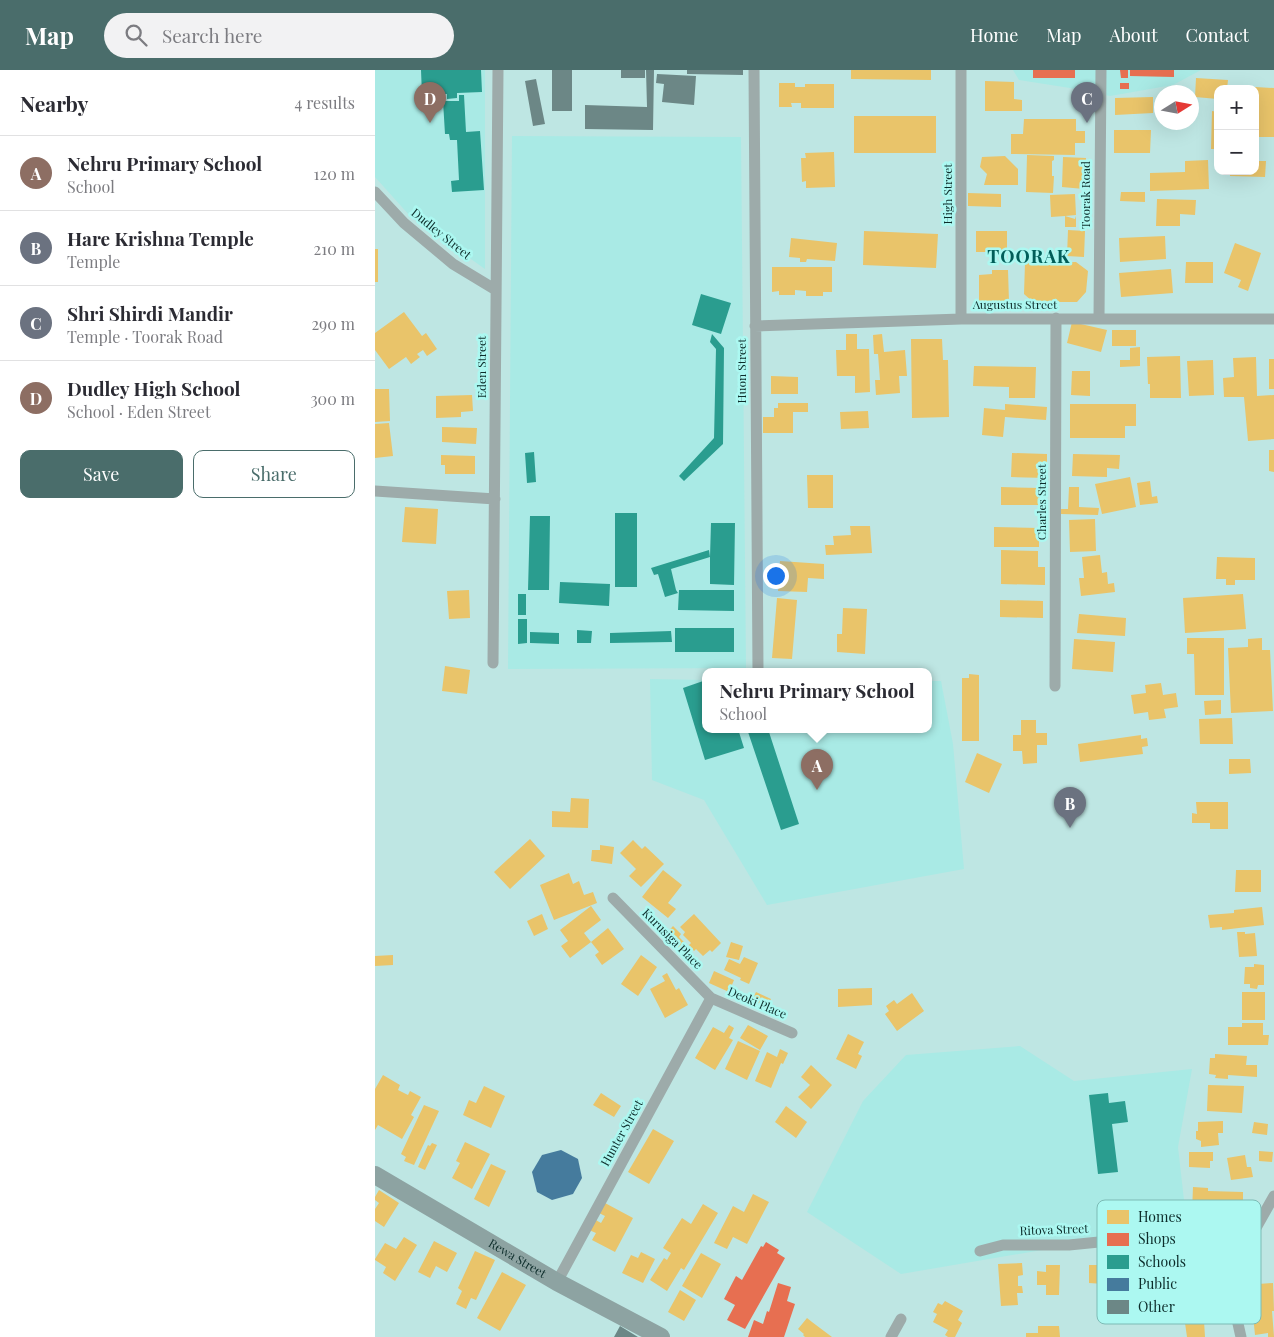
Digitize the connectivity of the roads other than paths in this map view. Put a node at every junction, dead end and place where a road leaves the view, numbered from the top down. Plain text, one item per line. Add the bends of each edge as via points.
1 (498, 70) edge
2 (754, 70) edge
3 (961, 70) edge
4 (1101, 70) edge
5 (375, 192) edge
6 (496, 290) junction
7 (1057, 318) junction
8 (961, 319) junction
9 (1099, 319) junction
10 (1274, 319) edge
11 (755, 326) junction
12 (375, 491) edge
13 (495, 499) junction
14 (493, 663) dead end
15 (758, 668) edge
16 (1055, 686) dead end
17 (613, 898) dead end
18 (711, 998) junction
19 (793, 1033) dead end
20 (375, 1175) edge
21 (1274, 1196) edge
22 (1261, 1219) edge
23 (1097, 1242) edge
24 (980, 1251) dead end
25 (557, 1282) junction
26 (901, 1320) dead end
27 (1238, 1324) edge
28 (661, 1337) edge
29 (891, 1337) edge
30 (1241, 1337) edge

1 - 6 street, Eden Street
2 - 11 street, Huon Street
3 - 8 street, High Street
4 - 9 street, Toorak Road
5 - 6 street, Dudley Street via 404,223 453,264
6 - 13 street, Eden Street
7 - 8 street, Augustus Street
7 - 9 street, Augustus Street
7 - 16 street, Charles Street
8 - 11 street, Augustus Street
9 - 10 street, Augustus Street
11 - 15 street, Huon Street
12 - 13 street
13 - 14 street, Eden Street
17 - 18 street, Kurusiga Place
18 - 19 street, Deoki Place
18 - 25 street, Hunter Street
20 - 25 main road, Rewa Street
21 - 22 street
23 - 24 street, Ritova Street via 1003,1246
25 - 28 main road, Rewa Street
26 - 29 street
27 - 30 street

